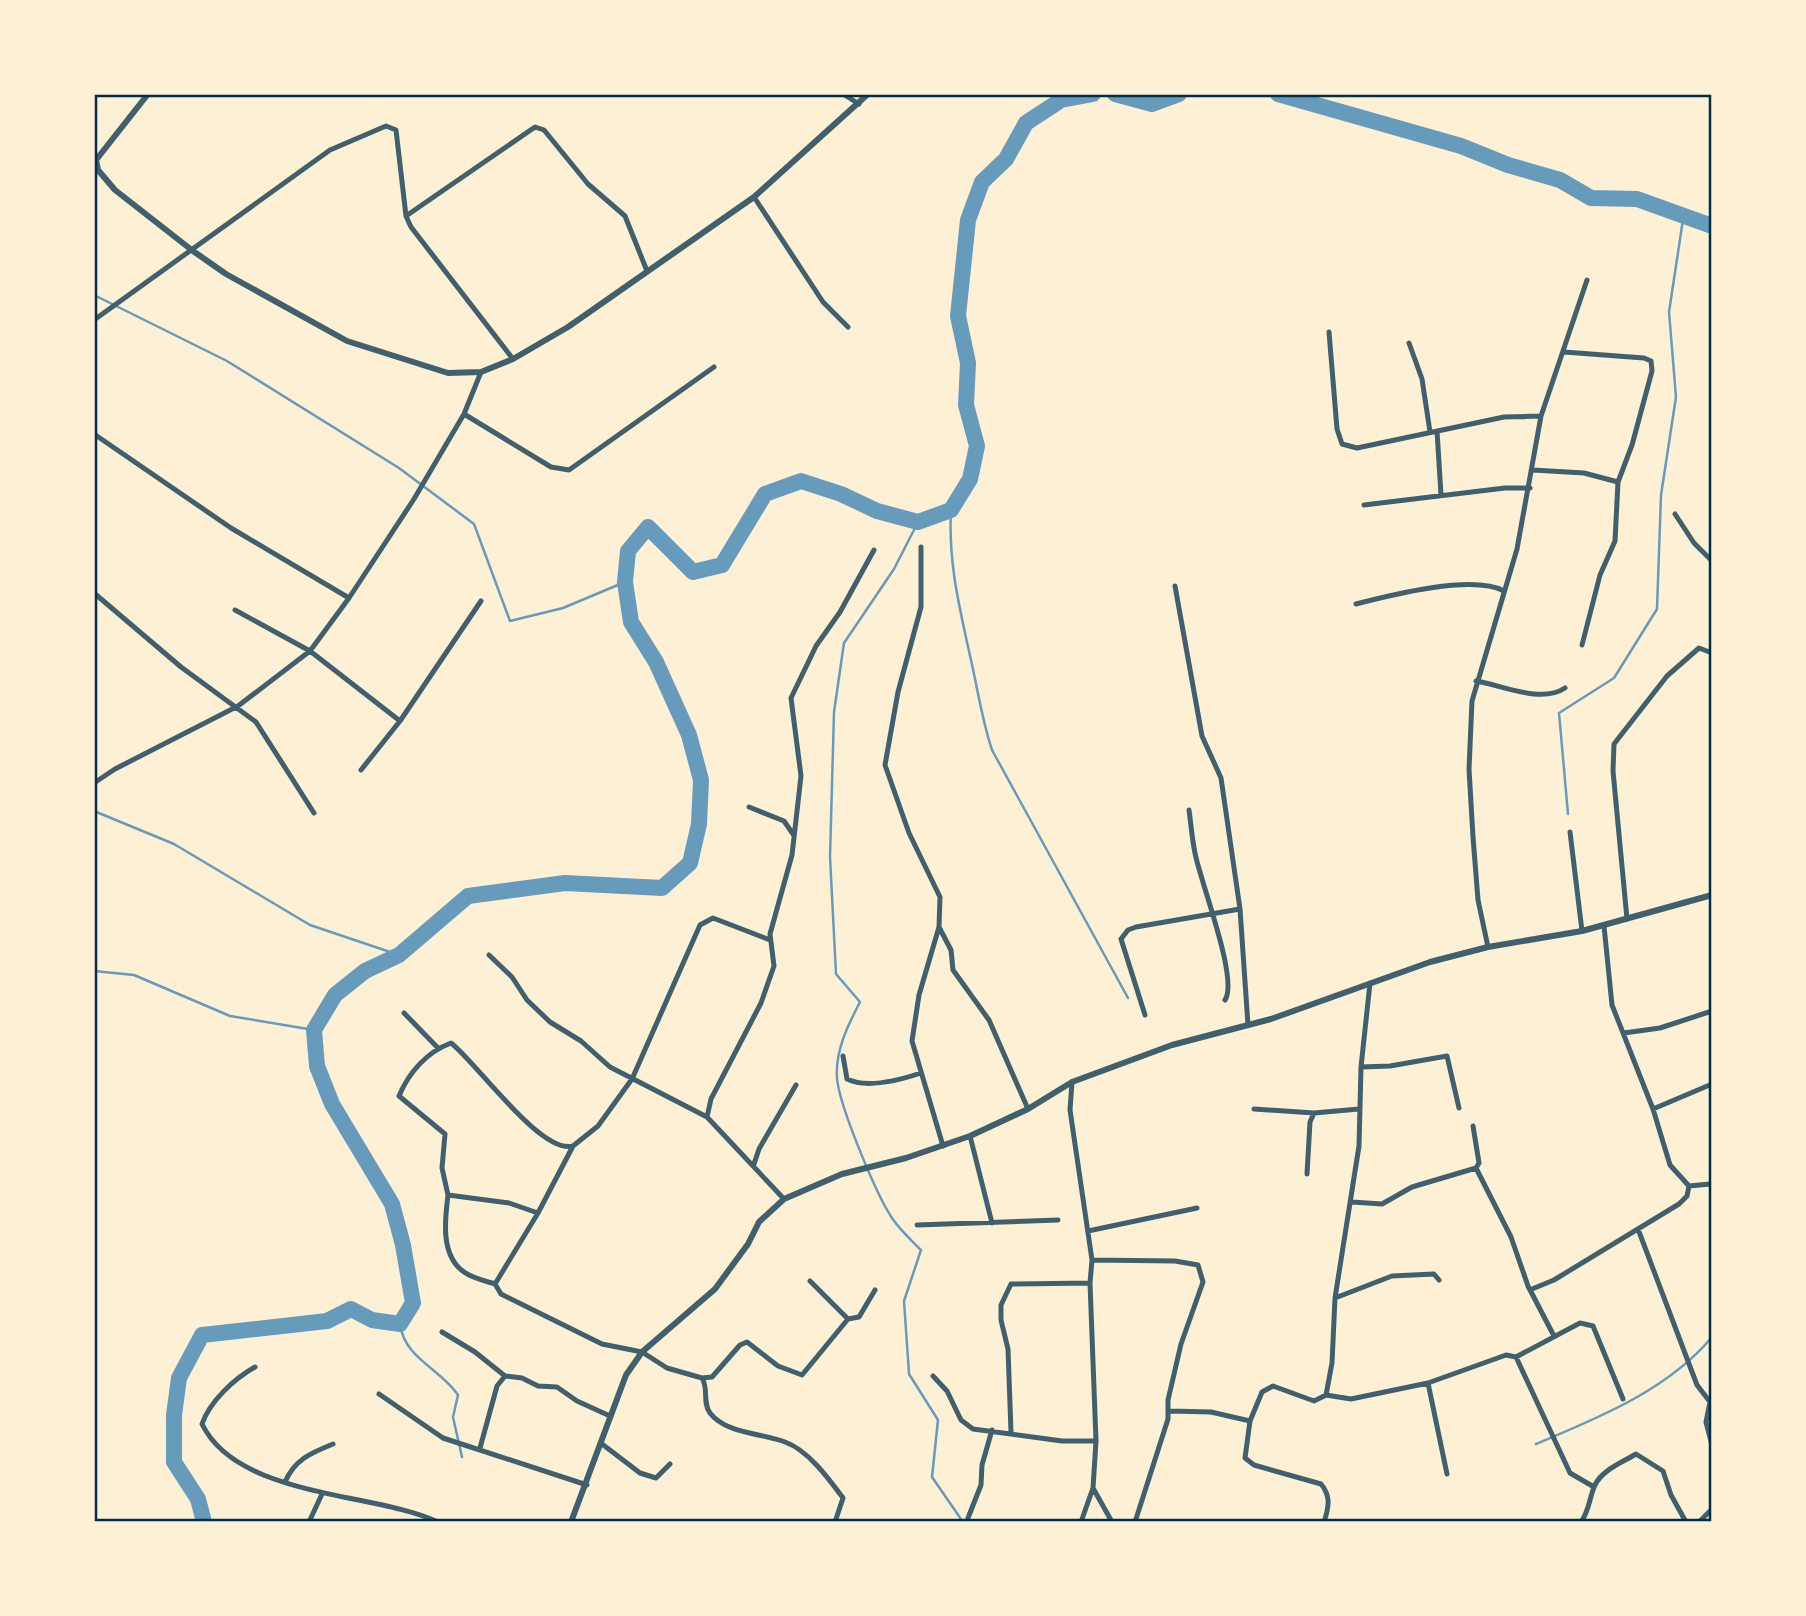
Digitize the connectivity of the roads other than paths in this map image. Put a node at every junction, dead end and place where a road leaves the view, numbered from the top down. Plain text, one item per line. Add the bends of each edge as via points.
1 (148, 94) edge
2 (843, 94) edge
3 (868, 94) edge
4 (859, 104) junction
5 (96, 170) edge
6 (754, 197) junction
7 (406, 216) junction
8 (193, 251) junction
9 (647, 271) junction
10 (1587, 280) dead end
11 (94, 320) edge
12 (848, 327) dead end
13 (1329, 332) dead end
14 (1409, 343) dead end
15 (1564, 352) junction
16 (513, 359) junction
17 (713, 367) dead end
18 (481, 372) junction
19 (464, 414) junction
20 (1541, 416) junction
21 (1437, 431) junction
22 (1430, 432) junction
23 (94, 434) edge
24 (1532, 470) junction
25 (1618, 482) junction
26 (1530, 488) junction
27 (1441, 495) junction
28 (1364, 505) dead end
29 (1675, 513) dead end
30 (921, 547) dead end
31 (874, 550) dead end
32 (1712, 561) edge
33 (1175, 586) dead end
34 (1504, 591) junction
35 (94, 593) edge
36 (349, 598) junction
37 (481, 601) dead end
38 (1356, 604) dead end
39 (236, 610) dead end
40 (1582, 645) dead end
41 (310, 651) junction
42 (1712, 653) edge
43 (1476, 681) junction
44 (1565, 688) dead end
45 (237, 706) junction
46 (400, 721) junction
47 (361, 769) dead end
48 (94, 783) edge
49 (749, 807) dead end
50 (1189, 810) dead end
51 (314, 813) dead end
52 (1570, 832) dead end
53 (794, 841) junction
54 (1712, 895) edge
55 (1240, 909) junction
56 (1213, 912) junction
57 (1627, 920) junction
58 (1604, 926) junction
59 (939, 927) junction
60 (1583, 931) junction
61 (770, 940) junction
62 (1488, 947) junction
63 (489, 955) dead end
64 (1370, 984) junction
65 (1225, 1000) dead end
66 (1712, 1011) edge
67 (404, 1013) dead end
68 (1145, 1014) dead end
69 (1248, 1025) junction
70 (1625, 1033) junction
71 (438, 1048) junction
72 (844, 1056) dead end
73 (1361, 1067) junction
74 (921, 1073) junction
75 (632, 1079) junction
76 (1072, 1082) junction
77 (1712, 1084) edge
78 (796, 1085) dead end
79 (1459, 1108) dead end
80 (1028, 1109) junction
81 (1254, 1109) dead end
82 (1359, 1109) junction
83 (1653, 1109) junction
84 (1314, 1114) junction
85 (707, 1117) junction
86 (1473, 1126) dead end
87 (970, 1136) junction
88 (573, 1146) junction
89 (943, 1146) junction
90 (754, 1164) junction
91 (1476, 1168) junction
92 (1307, 1174) dead end
93 (1711, 1185) edge
94 (1689, 1186) junction
95 (448, 1195) junction
96 (784, 1199) junction
97 (1352, 1202) junction
98 (1197, 1208) dead end
99 (538, 1213) junction
100 (1058, 1220) dead end
101 (992, 1223) junction
102 (917, 1225) dead end
103 (1638, 1229) junction
104 (1088, 1231) junction
105 (1092, 1260) junction
106 (1439, 1280) dead end
107 (810, 1281) dead end
108 (1090, 1283) junction
109 (495, 1284) junction
110 (1532, 1289) junction
111 (875, 1290) dead end
112 (1335, 1297) junction
113 (848, 1319) junction
114 (442, 1332) dead end
115 (1553, 1336) junction
116 (642, 1352) junction
117 (1516, 1357) junction
118 (255, 1367) dead end
119 (933, 1376) dead end
120 (505, 1377) junction
121 (702, 1378) junction
122 (1428, 1383) junction
123 (379, 1394) dead end
124 (1326, 1395) junction
125 (1623, 1399) dead end
126 (1170, 1411) junction
127 (610, 1416) junction
128 (1250, 1421) junction
129 (992, 1430) junction
130 (1011, 1432) junction
131 (1096, 1441) junction
132 (333, 1444) dead end
133 (602, 1444) junction
134 (1712, 1445) edge
135 (480, 1448) junction
136 (670, 1464) dead end
137 (1447, 1474) dead end
138 (285, 1482) junction
139 (587, 1485) junction
140 (1594, 1487) junction
141 (1093, 1488) junction
142 (322, 1494) junction
143 (1712, 1509) edge
144 (412, 1513) junction
145 (968, 1518) dead end
146 (309, 1521) edge
147 (408, 1521) edge
148 (438, 1521) edge
149 (571, 1521) edge
150 (835, 1521) edge
151 (1081, 1521) edge
152 (1112, 1521) edge
153 (1135, 1521) edge
154 (1324, 1521) edge
155 (1581, 1521) edge
156 (1686, 1521) edge
157 (1699, 1521) edge

1 - 5 street via 96,160
2 - 4 street
3 - 4 street
4 - 6 street
5 - 8 street
6 - 9 street
6 - 12 street via 823,302
7 - 8 street via 396,130 386,126 330,150
7 - 9 street via 536,127 544,130 588,184 625,216
7 - 16 street
8 - 11 street
8 - 18 street via 347,341 448,373
9 - 16 street
10 - 15 street
13 - 22 street via 1342,444 1357,448
14 - 22 street via 1422,379
15 - 20 street
15 - 25 street via 1651,361 1640,418
16 - 18 street
17 - 19 street via 569,470 551,467
18 - 19 street
19 - 36 street
20 - 21 street via 1504,417
20 - 24 street
21 - 22 street
21 - 27 street
23 - 36 street via 231,528
24 - 25 street via 1584,473
24 - 26 street
25 - 40 street via 1617,531 1590,607
26 - 27 street
26 - 34 street
27 - 28 street
29 - 32 street
30 - 59 street via 921,607 898,692 885,765 909,833 940,897
31 - 53 street via 816,646 791,698 801,776
33 - 55 street via 1202,736 1221,778
34 - 38 street via 1485,584 1415,589
34 - 43 street
35 - 45 street via 181,667
36 - 41 street
37 - 46 street
39 - 41 street
41 - 45 street
41 - 46 street
42 - 57 street via 1699,648 1667,676 1614,744
43 - 44 street via 1536,694 1556,694
43 - 62 street via 1469,720 1469,769 1478,900
45 - 48 street
45 - 51 street via 256,722
46 - 47 street
49 - 53 street via 783,821
50 - 56 street via 1195,856
52 - 60 street
53 - 61 street
54 - 57 street
55 - 56 street
55 - 69 street
56 - 65 street via 1227,980
56 - 68 street via 1125,933 1121,939
57 - 58 street
58 - 60 street
58 - 70 street via 1612,1006
59 - 74 street via 912,1030
59 - 80 street via 951,950 953,970 989,1020
60 - 62 street
61 - 75 street via 713,918 700,925
61 - 85 street via 774,966 761,1003 711,1099
62 - 64 street
63 - 75 street via 550,1022
64 - 69 street
64 - 73 street
66 - 70 street via 1660,1028
67 - 71 street
69 - 76 street via 1172,1045
70 - 83 street
71 - 88 street via 452,1043 510,1107 556,1144
71 - 95 street via 406,1079 399,1096 445,1134 442,1168
72 - 74 street via 847,1079 855,1083 901,1080
73 - 79 street via 1447,1056
73 - 82 street
74 - 89 street
75 - 85 street
75 - 88 street via 598,1126
76 - 80 street
76 - 104 street via 1070,1110
77 - 83 street
78 - 90 street
80 - 87 street
81 - 84 street
82 - 84 street
82 - 97 street
83 - 94 street via 1670,1165
84 - 92 street
85 - 90 street
86 - 91 street
87 - 89 street
87 - 101 street
88 - 99 street
89 - 96 street via 842,1174
90 - 96 street
91 - 97 street via 1412,1187 1382,1204
91 - 110 street
93 - 94 street
94 - 103 street via 1679,1204
95 - 99 street via 509,1203
95 - 109 street via 444,1225 456,1265
96 - 116 street via 759,1222 715,1289
97 - 112 street
98 - 104 street
99 - 109 street
100 - 101 street
101 - 102 street
103 - 110 street
103 - 134 street via 1698,1385 1710,1402 1706,1422
104 - 105 street
105 - 108 street
105 - 126 street via 1198,1265 1203,1282 1181,1344 1168,1400
106 - 112 street via 1434,1273 1392,1276
107 - 113 street
108 - 130 street via 1011,1284 1001,1305 1001,1320 1008,1349
108 - 131 street
109 - 116 street via 501,1294 590,1338
110 - 115 street
111 - 113 street via 859,1317
112 - 124 street
113 - 121 street via 802,1375 778,1366 747,1342 712,1377
114 - 120 street
115 - 117 street
115 - 125 street via 1580,1323 1593,1326
116 - 121 street via 667,1368
116 - 127 street via 626,1375
117 - 122 street via 1498,1357
117 - 140 street via 1570,1474
118 - 138 street via 239,1376 202,1424 230,1454
119 - 129 street via 947,1391 961,1420 974,1429
120 - 127 street via 557,1387
120 - 135 street via 497,1387
121 - 150 street via 705,1401 715,1417 735,1429 788,1442 819,1468 843,1497
122 - 124 street via 1350,1399
122 - 137 street
123 - 135 street via 443,1438
124 - 128 street via 1314,1401 1273,1386 1262,1392
126 - 128 street via 1211,1412
126 - 153 street
127 - 133 street
128 - 154 street via 1245,1458 1254,1465 1321,1484 1328,1492
129 - 130 street
129 - 145 street via 981,1485
130 - 131 street via 1062,1441
131 - 141 street
132 - 138 street via 306,1455 291,1468
133 - 136 street via 656,1478
133 - 139 street
135 - 139 street
138 - 142 street
139 - 149 street
140 - 155 street via 1589,1510
140 - 156 street via 1611,1469 1636,1454 1663,1471
141 - 151 street
141 - 152 street
142 - 144 street
142 - 146 street
143 - 157 street
144 - 147 street
144 - 148 street

